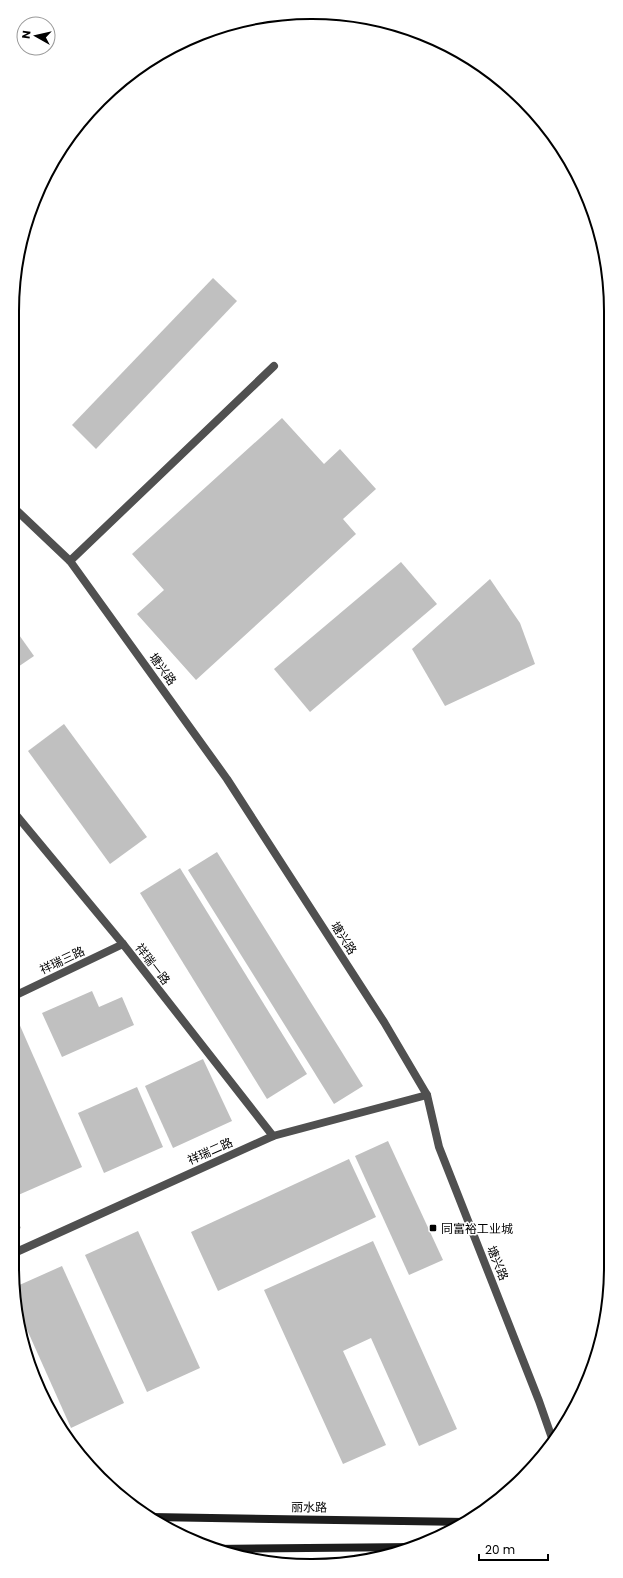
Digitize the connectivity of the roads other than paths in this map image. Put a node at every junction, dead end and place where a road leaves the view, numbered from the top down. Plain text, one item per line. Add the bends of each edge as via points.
1 (274, 366) dead end
2 (19, 513) edge
3 (70, 561) junction
4 (19, 819) edge
5 (122, 944) junction
6 (19, 993) edge
7 (427, 1095) junction
8 (273, 1136) junction
9 (19, 1251) edge
10 (551, 1435) edge
11 (160, 1517) edge
12 (455, 1522) edge
13 (393, 1547) edge
14 (235, 1549) edge

1 - 3 street
2 - 3 street, 塘兴路
3 - 7 street, 塘兴路 via 227,779 382,1018
4 - 5 street, 祥瑞一路
5 - 6 street, 祥瑞三路
5 - 8 street, 祥瑞一路
7 - 8 street, 祥瑞二路
7 - 10 street, 塘兴路 via 439,1148
8 - 9 street, 祥瑞二路
11 - 12 main road, 丽水路
13 - 14 main road

